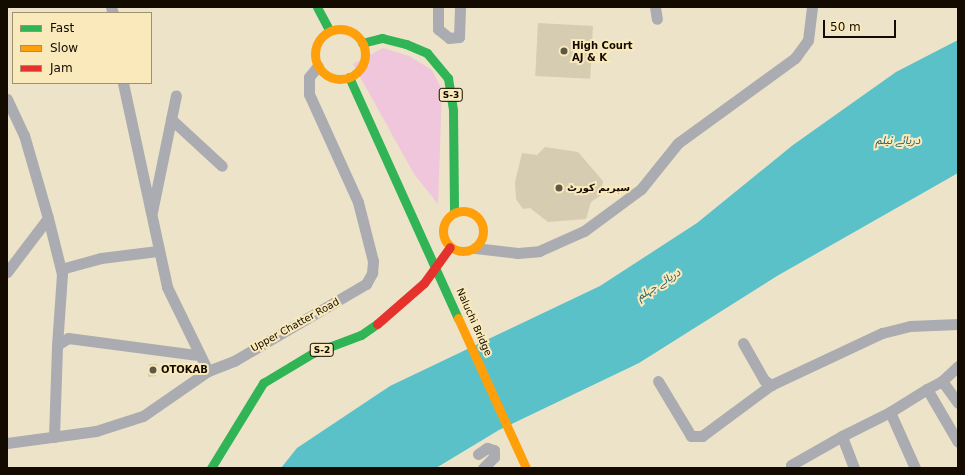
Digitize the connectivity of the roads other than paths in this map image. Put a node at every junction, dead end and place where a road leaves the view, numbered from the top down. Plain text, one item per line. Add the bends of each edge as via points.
1 (317, 7) edge
2 (438, 7) edge
3 (460, 7) edge
4 (655, 7) edge
5 (812, 7) edge
6 (657, 18) dead end
7 (330, 31) junction
8 (362, 43) junction
9 (318, 66) junction
10 (350, 77) junction
11 (123, 84) edge
12 (176, 95) dead end
13 (7, 99) edge
14 (171, 119) junction
15 (222, 166) dead end
16 (454, 213) junction
17 (48, 218) junction
18 (150, 219) junction
19 (450, 247) junction
20 (474, 248) junction
21 (158, 251) junction
22 (61, 269) junction
23 (7, 272) edge
24 (958, 324) edge
25 (743, 343) dead end
26 (57, 345) junction
27 (198, 356) junction
28 (958, 366) edge
29 (208, 371) junction
30 (658, 381) dead end
31 (942, 381) junction
32 (772, 385) junction
33 (927, 389) junction
34 (958, 403) edge
35 (890, 412) junction
36 (842, 436) junction
37 (54, 437) junction
38 (958, 442) edge
39 (7, 443) edge
40 (478, 454) dead end
41 (789, 467) edge
42 (210, 468) edge
43 (483, 468) edge
44 (526, 468) edge
45 (854, 468) edge
46 (915, 468) edge

1 - 7 highway
2 - 3 street via 438,29 449,38 459,37
4 - 6 street
5 - 20 street via 808,40 795,58 678,143 641,189 584,231 539,250 518,253
7 - 8 highway via 346,30
7 - 9 highway via 318,42
8 - 10 highway via 364,62
8 - 16 highway, S-3 via 382,38 406,44 426,53 448,78 453,111
9 - 10 highway via 330,77
9 - 29 street, Upper Chatter Road via 309,77 310,94 358,202 372,273 366,284 354,292 234,361
10 - 44 highway, Naluchi Bridge
11 - 18 street
12 - 14 street
13 - 17 street via 24,135
14 - 15 street
14 - 18 street
16 - 19 highway via 442,229
16 - 20 highway via 468,212 479,219 483,231
17 - 22 street
17 - 23 street
18 - 21 street
19 - 20 highway via 462,251
19 - 42 highway, S-2 via 424,283 370,329 313,353 263,383
21 - 22 street via 102,258
21 - 27 street via 166,287
22 - 26 street
24 - 32 street via 910,326 882,333
25 - 32 street via 764,380
26 - 27 street via 68,338
26 - 37 street
27 - 29 street
28 - 31 street
29 - 37 street, Upper Chatter Road via 143,416 96,431
30 - 32 street via 691,436 702,436
31 - 33 street
31 - 34 street
33 - 35 street
33 - 38 street
35 - 36 street
35 - 46 street
36 - 41 street
36 - 45 street
37 - 39 street, Upper Chatter Road
40 - 43 street via 487,448 494,450 494,457

